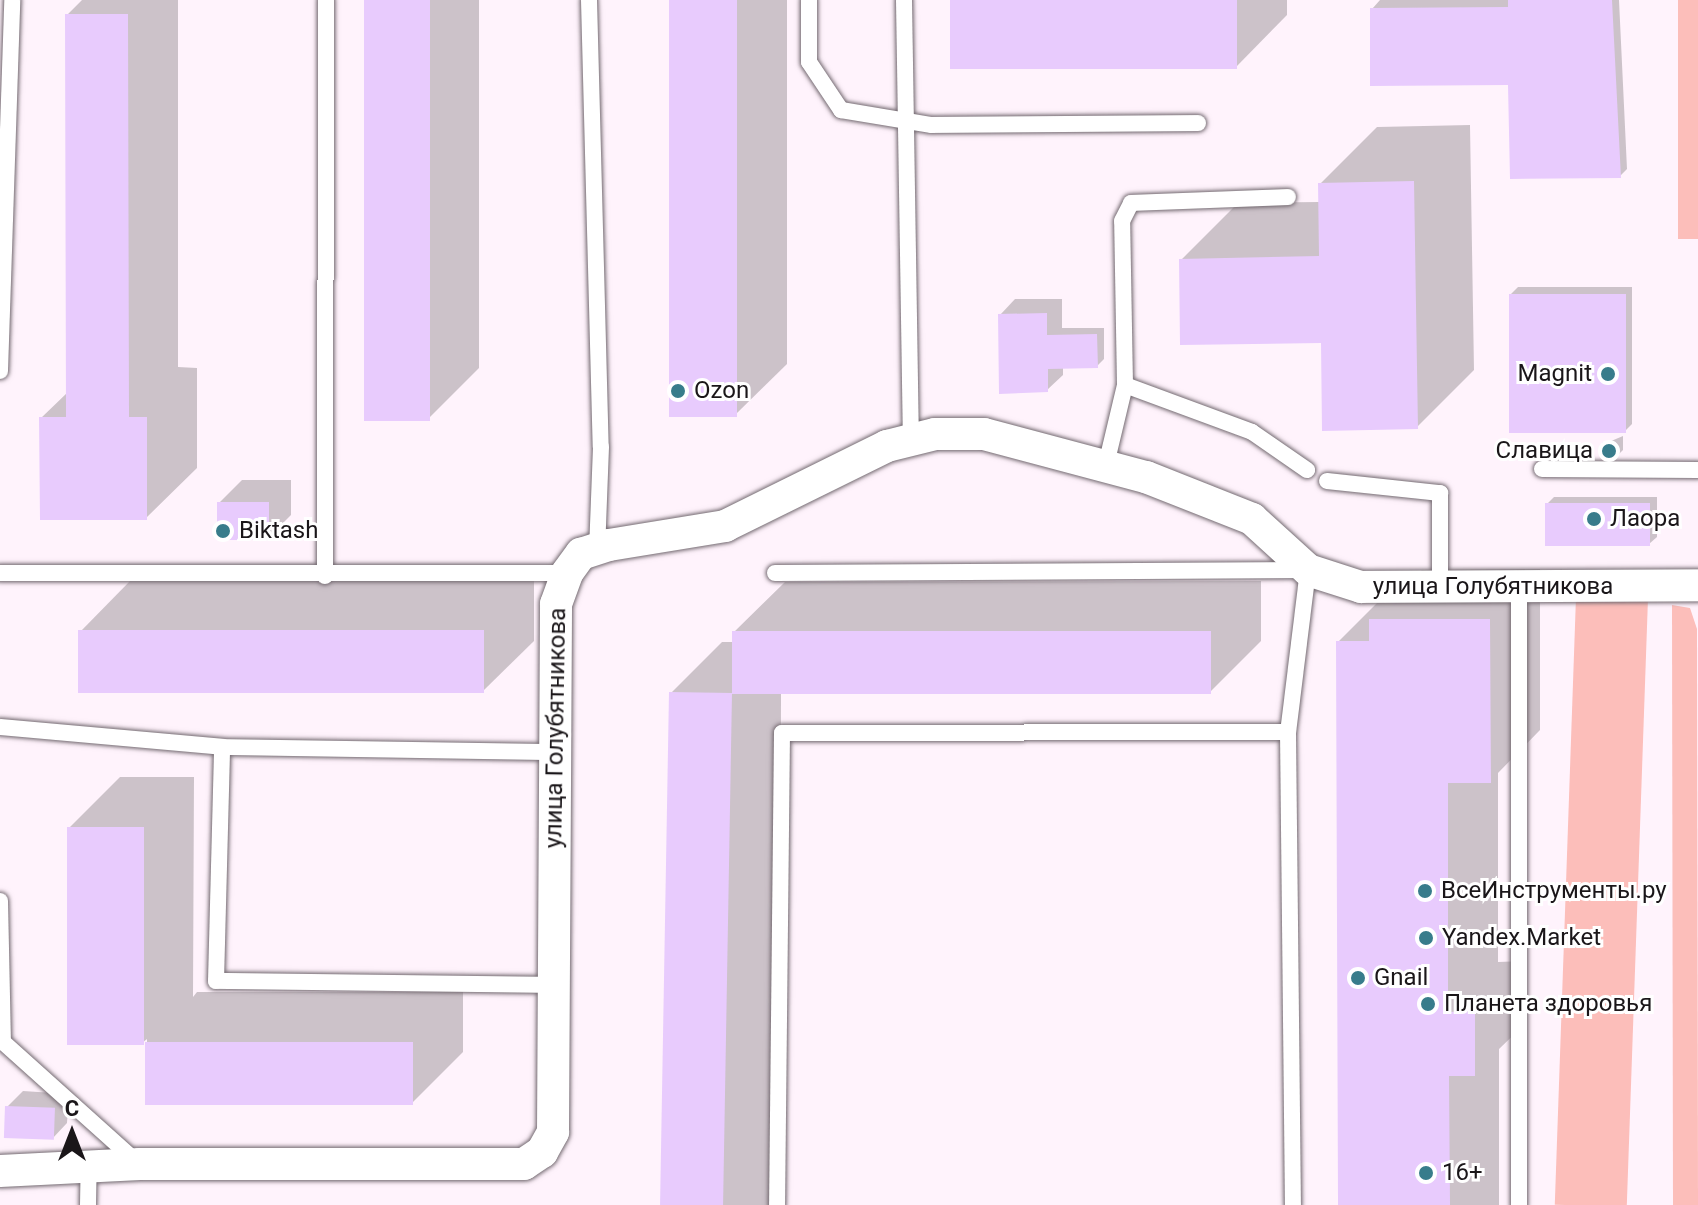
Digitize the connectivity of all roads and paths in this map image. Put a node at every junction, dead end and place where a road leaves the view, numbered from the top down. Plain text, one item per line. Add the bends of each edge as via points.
1 (12, 0) edge
2 (326, 0) edge
3 (589, 0) edge
4 (809, 0) edge
5 (904, 0) edge
6 (906, 120) junction
7 (1198, 123) dead end
8 (1288, 197) dead end
9 (0, 371) edge
10 (1125, 385) junction
11 (911, 440) junction
12 (1105, 469) junction
13 (1542, 469) dead end
14 (1307, 470) dead end
15 (1698, 470) edge
16 (1327, 481) dead end
17 (597, 550) junction
18 (1308, 570) junction
19 (0, 573) edge
20 (567, 573) junction
21 (775, 573) dead end
22 (325, 576) junction
23 (1440, 584) junction
24 (1519, 584) junction
25 (1698, 585) edge
26 (0, 727) edge
27 (1288, 732) junction
28 (222, 747) junction
29 (554, 752) junction
30 (0, 901) edge
31 (552, 985) junction
32 (140, 1164) junction
33 (89, 1166) junction
34 (0, 1171) edge
35 (88, 1205) edge
36 (777, 1205) edge
37 (1293, 1205) edge
38 (1519, 1205) edge

1 - 9 lane
2 - 22 lane
3 - 17 lane via 601,447
4 - 6 lane via 809,62 841,110
5 - 6 lane
6 - 7 lane via 932,125
6 - 11 lane
8 - 10 lane via 1131,203 1122,221
10 - 12 lane
10 - 14 lane via 1252,432
11 - 12 street, улица Голубятникова via 984,434
11 - 17 street, улица Голубятникова via 887,446 725,526
12 - 18 street, улица Голубятникова via 1146,477 1252,519
13 - 15 lane
16 - 23 lane via 1440,493
17 - 20 street, улица Голубятникова via 581,554
18 - 21 lane
18 - 23 street, улица Голубятникова via 1361,587
18 - 27 lane
19 - 22 lane
20 - 22 lane
20 - 29 street, улица Голубятникова via 556,604
23 - 24 street, улица Голубятникова
24 - 25 street, улица Голубятникова
24 - 38 lane
26 - 28 lane
27 - 36 lane via 782,733
27 - 37 lane
28 - 29 lane
28 - 31 lane via 216,981
29 - 31 street, улица Голубятникова
30 - 32 lane via 3,1042
31 - 32 street, улица Голубятникова via 553,1132 542,1152 524,1164
32 - 33 street, улица Голубятникова
33 - 34 street, улица Голубятникова
33 - 35 lane

